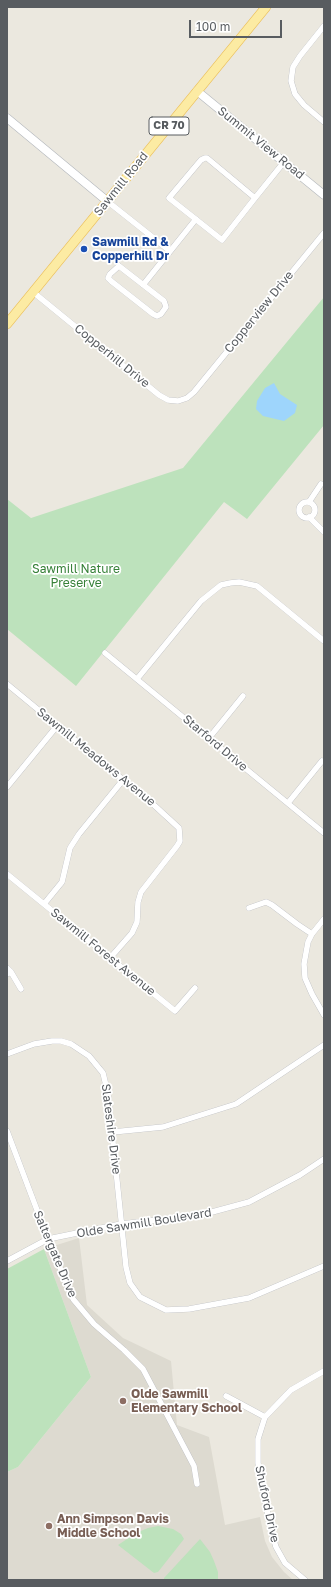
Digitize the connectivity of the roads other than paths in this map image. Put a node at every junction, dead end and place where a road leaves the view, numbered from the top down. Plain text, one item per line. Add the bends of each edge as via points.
1 (266, 7) edge
2 (324, 26) edge
3 (197, 91) junction
4 (7, 118) edge
5 (324, 122) edge
6 (284, 162) junction
7 (324, 195) edge
8 (255, 198) junction
9 (107, 201) junction
10 (196, 219) junction
11 (324, 234) edge
12 (170, 251) junction
13 (143, 285) junction
14 (33, 292) junction
15 (7, 324) edge
16 (194, 392) joint
17 (321, 484) dead end
18 (309, 502) junction
19 (309, 517) junction
20 (324, 532) edge
21 (324, 641) edge
22 (105, 653) dead end
23 (137, 679) junction
24 (7, 684) edge
25 (243, 696) dead end
26 (57, 726) junction
27 (209, 738) junction
28 (322, 761) dead end
29 (123, 780) junction
30 (7, 787) edge
31 (288, 803) junction
32 (324, 833) edge
33 (7, 874) edge
34 (44, 904) junction
35 (249, 908) dead end
36 (324, 918) edge
37 (312, 934) junction
38 (110, 958) junction
39 (8, 972) edge
40 (195, 988) dead end
41 (21, 989) dead end
42 (324, 1015) edge
43 (324, 1045) edge
44 (7, 1054) edge
45 (7, 1131) edge
46 (112, 1132) junction
47 (324, 1159) edge
48 (121, 1224) junction
49 (48, 1239) junction
50 (7, 1260) edge
51 (324, 1266) edge
52 (323, 1373) edge
53 (226, 1396) dead end
54 (265, 1417) junction
55 (197, 1484) dead end
56 (305, 1580) edge

1 - 3 main road, Sawmill Road / CR 70
2 - 5 street via 293,67 291,80 295,94 304,106
3 - 6 street, Summit View Road
3 - 9 main road, Sawmill Road / CR 70
4 - 9 street
6 - 7 street, Summit View Road
6 - 8 street
8 - 10 street via 222,240
8 - 10 street via 207,158 202,158 170,198
9 - 12 street
9 - 14 main road, Sawmill Road / CR 70
10 - 12 street
11 - 16 street, Copperview Drive
12 - 13 street
13 - 13 street via 119,266 108,278 153,314 161,314 166,304
14 - 15 main road, Sawmill Road / CR 70
14 - 16 street, Copperhill Drive via 168,400 178,402
17 - 18 street
18 - 19 street via 315,510
18 - 19 street via 304,502 299,509 302,516
19 - 20 street
21 - 23 street via 257,586 230,582 221,585 201,601
22 - 23 street, Starford Drive
23 - 27 street, Starford Drive
24 - 26 street, Sawmill Meadows Avenue
25 - 27 street
26 - 29 street, Sawmill Meadows Avenue
26 - 30 street
27 - 31 street, Starford Drive
28 - 31 street
29 - 34 street via 78,834 70,848 62,882
29 - 38 street, Sawmill Meadows Avenue via 175,822 179,828 180,841 141,892 132,933
31 - 32 street, Starford Drive
33 - 34 street, Sawmill Forest Avenue
34 - 38 street, Sawmill Forest Avenue
35 - 37 street via 266,902
36 - 37 street
37 - 42 street via 304,964 306,978
38 - 40 street, Sawmill Forest Avenue via 175,1011
39 - 41 street
43 - 46 street via 236,1104 163,1127
44 - 46 street, Slateshire Drive via 34,1044 52,1041 71,1044 81,1049 103,1073
45 - 49 street, Saltergate Drive
46 - 48 street, Slateshire Drive
47 - 48 street, Olde Sawmill Boulevard via 249,1202 201,1215
48 - 49 street, Olde Sawmill Boulevard
48 - 51 street, Slateshire Drive via 130,1283 140,1297 166,1310 189,1309 249,1298
49 - 50 street, Olde Sawmill Boulevard
49 - 55 street, Saltergate Drive via 73,1299 94,1324 143,1369 194,1466
52 - 54 street via 291,1390
53 - 54 street
54 - 56 street, Shuford Drive via 258,1439 258,1463 271,1531 276,1548 285,1563

